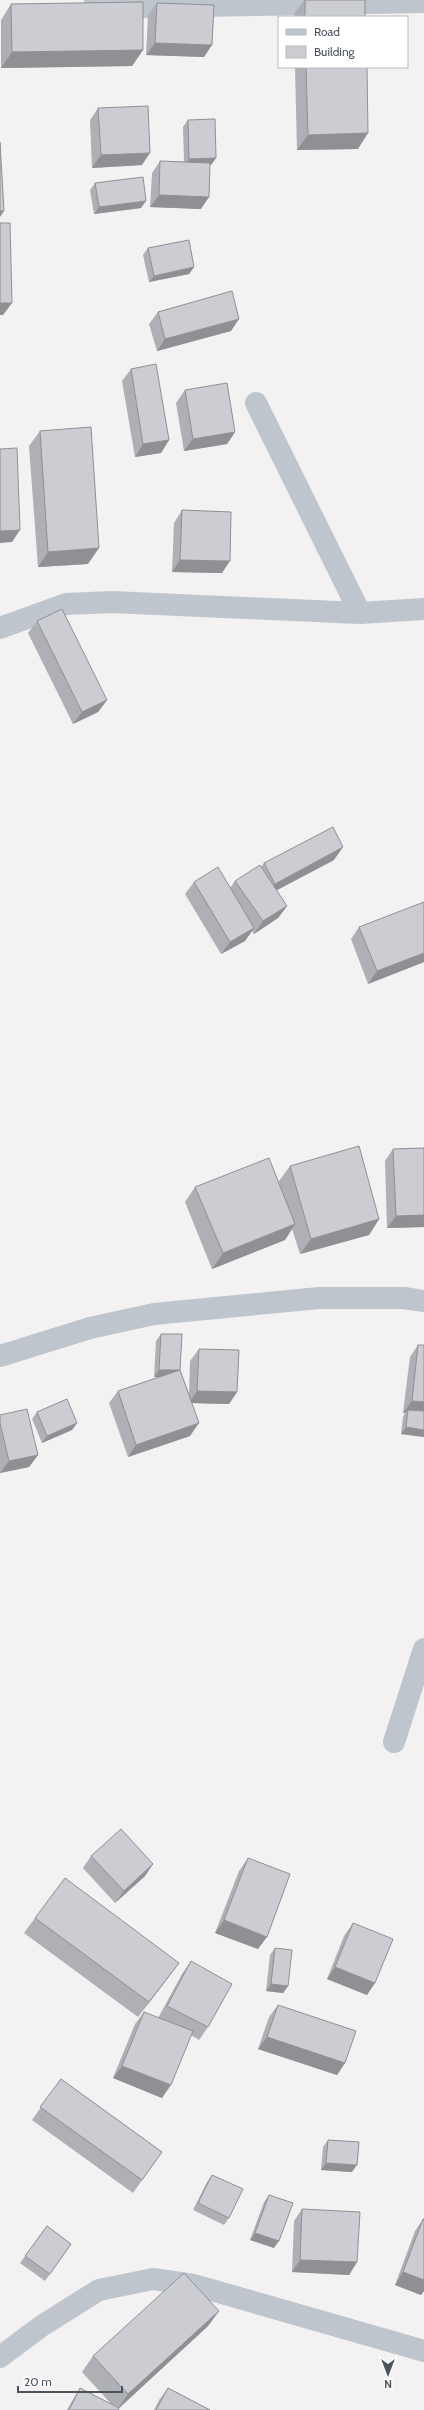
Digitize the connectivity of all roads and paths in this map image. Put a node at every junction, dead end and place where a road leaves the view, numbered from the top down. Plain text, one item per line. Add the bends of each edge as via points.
1 (94, 0) edge
2 (424, 2) edge
3 (256, 403) dead end
4 (424, 609) edge
5 (360, 613) junction
6 (0, 628) edge
7 (424, 1301) edge
8 (0, 1356) edge
9 (424, 1649) edge
10 (394, 1742) dead end
11 (424, 2351) edge
12 (0, 2358) edge

1 - 2 street via 141,7
3 - 5 street
4 - 5 street
5 - 6 street via 112,602 66,604
7 - 8 street via 404,1298 319,1298 154,1314 90,1328
9 - 10 street
11 - 12 street via 194,2285 153,2279 99,2290 43,2325

